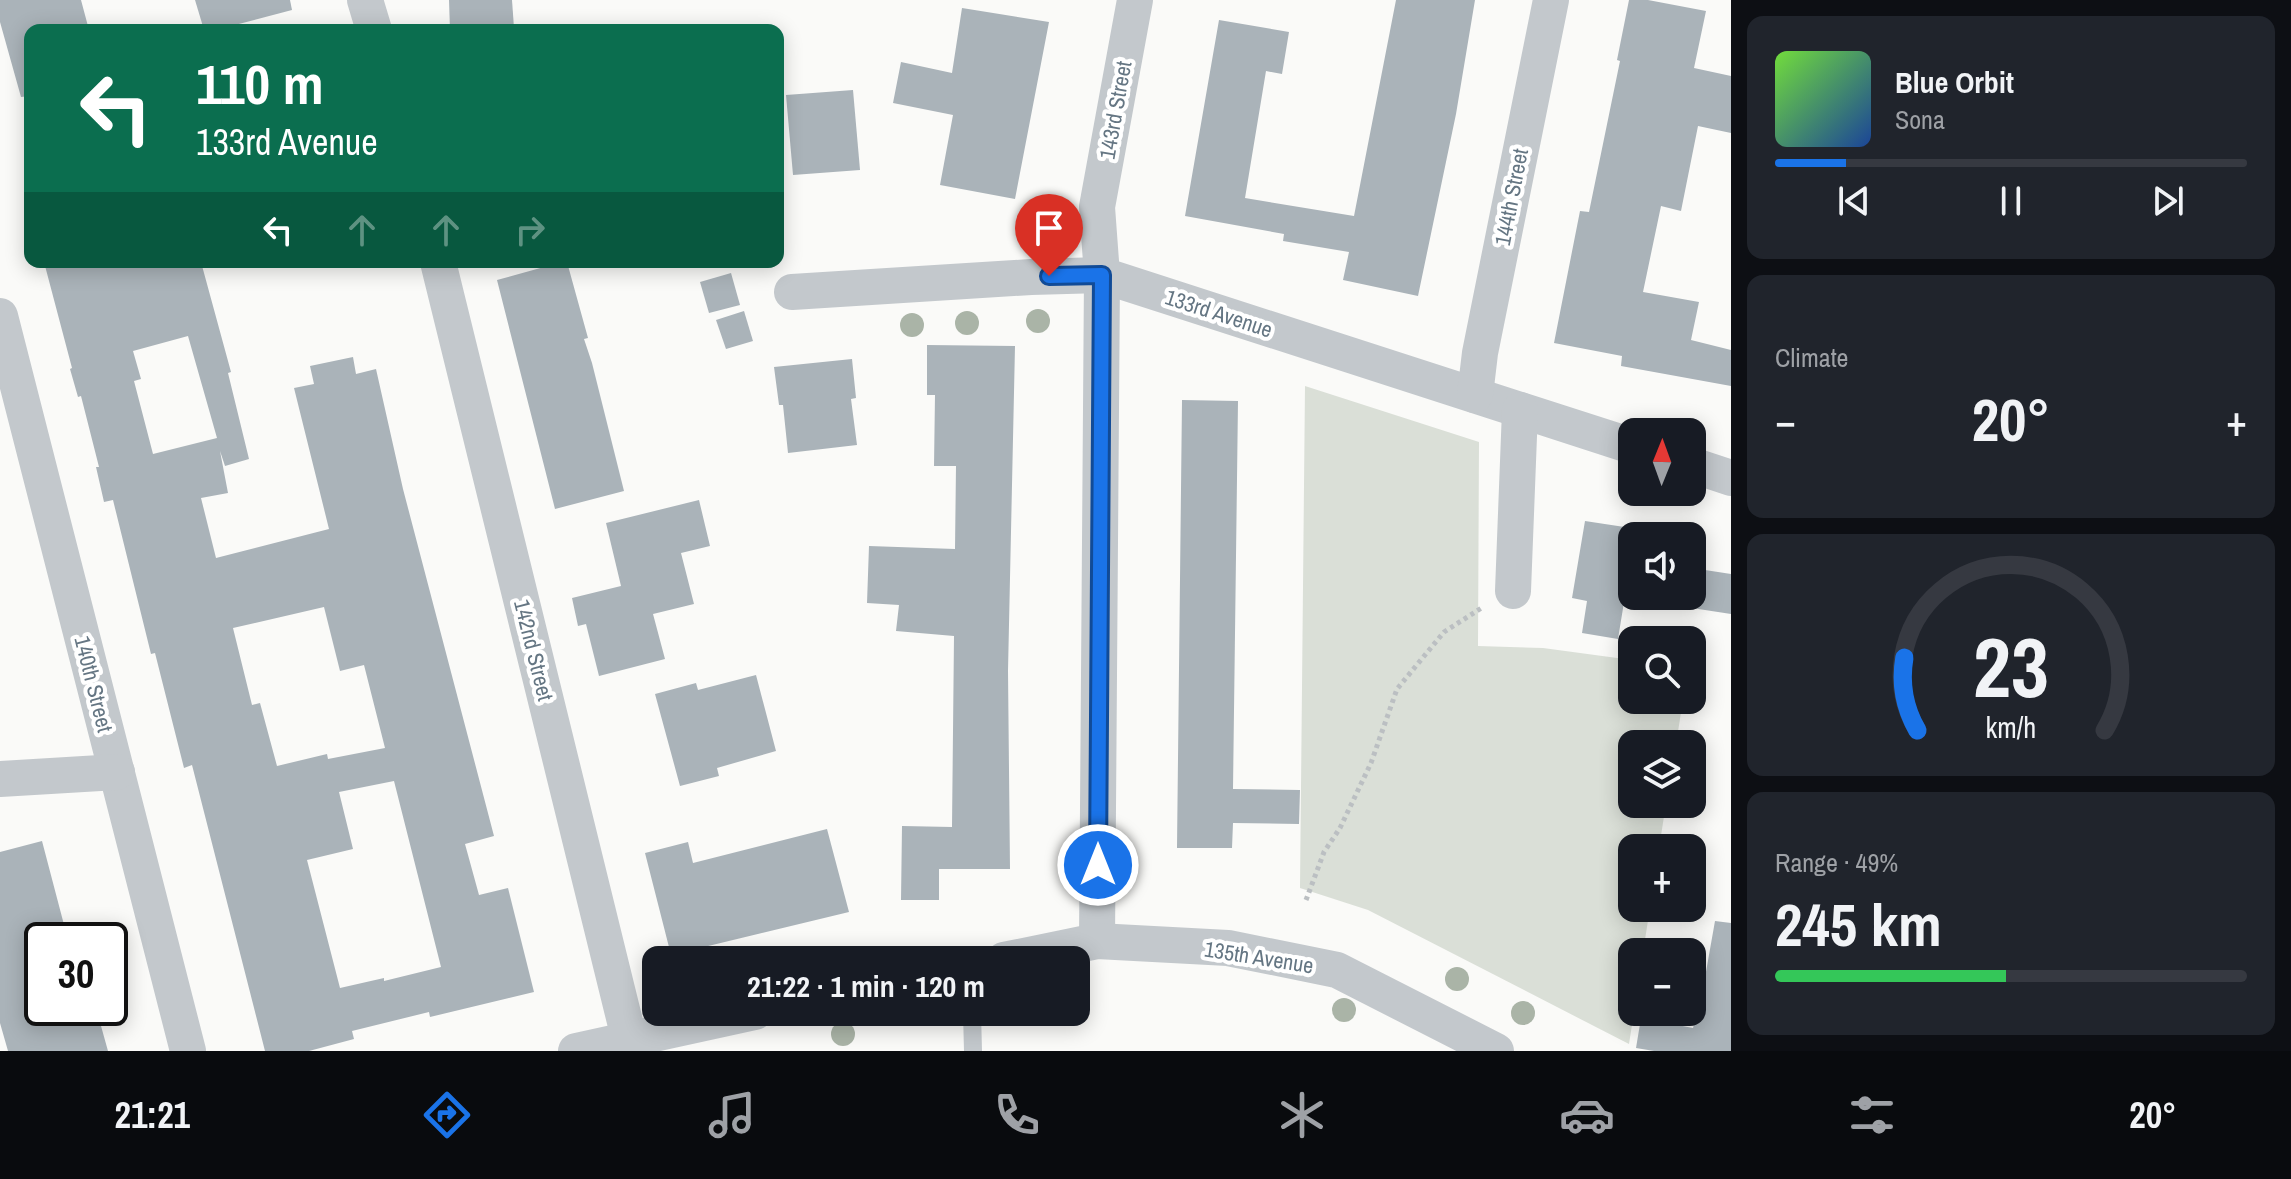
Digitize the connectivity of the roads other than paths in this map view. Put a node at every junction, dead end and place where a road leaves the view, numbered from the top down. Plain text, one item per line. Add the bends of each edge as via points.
1 (365, 0) edge
2 (1135, 0) edge
3 (1551, 0) edge
4 (372, 24) edge
5 (439, 268) edge
6 (1102, 275) junction
7 (792, 292) dead end
8 (0, 316) edge
9 (1475, 395) junction
10 (1520, 410) junction
11 (1618, 442) edge
12 (1706, 470) edge
13 (1731, 478) edge
14 (1499, 599) road end
15 (117, 772) junction
16 (0, 779) edge
17 (1097, 941) junction
18 (1073, 946) edge
19 (720, 1026) edge
20 (972, 1026) edge
21 (629, 1038) junction
22 (690, 1038) edge
23 (188, 1051) edge
24 (576, 1051) edge
25 (973, 1051) edge
26 (1496, 1051) edge

1 - 4 street
2 - 6 street, 143rd Street via 1097,207
3 - 9 street, 144th Street
5 - 21 street, 142nd Street
6 - 7 street, 133rd Avenue
6 - 9 street, 133rd Avenue
6 - 17 street, 143rd Street
8 - 15 street, 140th Street
9 - 10 street, 133rd Avenue
10 - 11 street, 133rd Avenue
10 - 14 street
12 - 13 street
15 - 16 street
15 - 23 street, 140th Street
17 - 18 street, 135th Avenue
17 - 26 street, 135th Avenue via 1228,948 1337,970
19 - 22 street
20 - 25 lane
21 - 22 street
21 - 24 street

